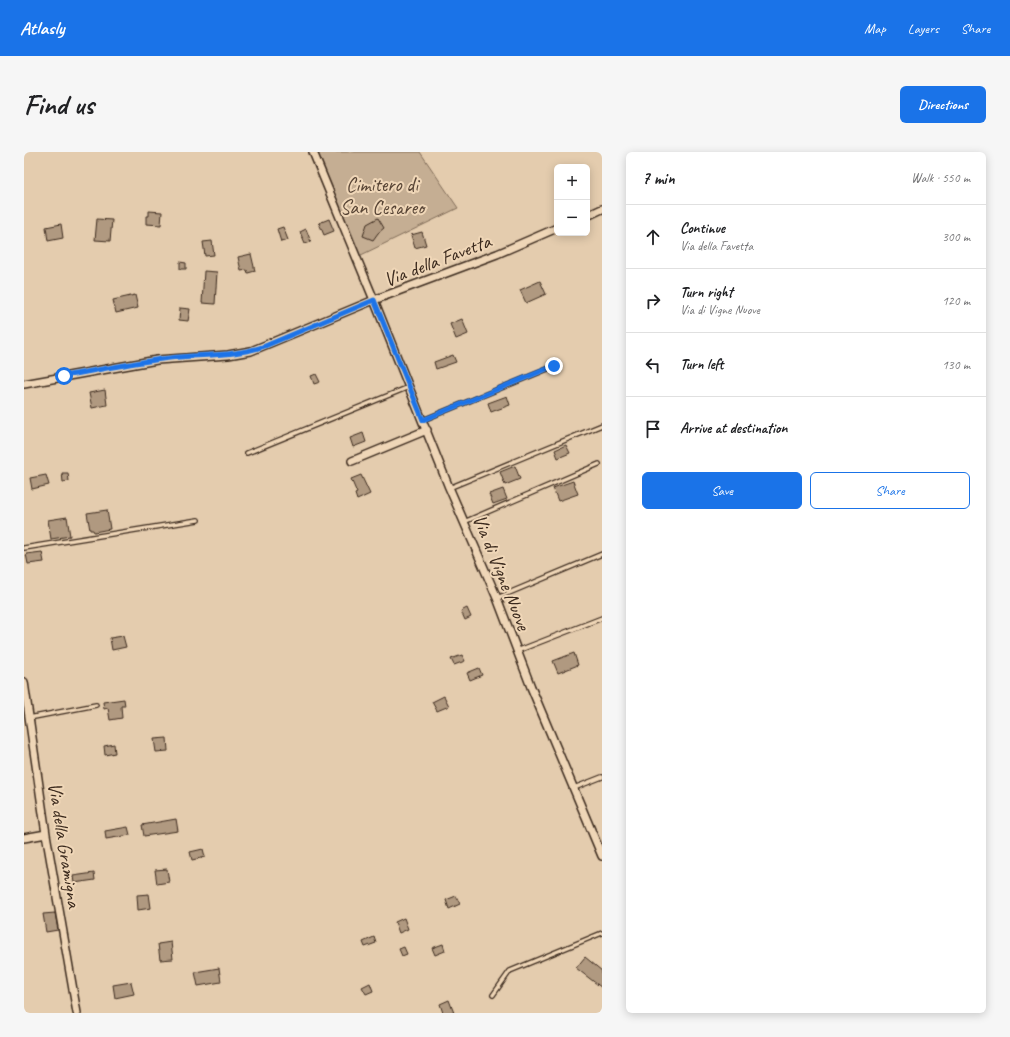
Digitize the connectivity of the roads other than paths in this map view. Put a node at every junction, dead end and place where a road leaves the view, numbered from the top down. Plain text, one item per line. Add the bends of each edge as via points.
1 (313, 152) edge
2 (602, 209) edge
3 (590, 215) edge
4 (554, 229) edge
5 (374, 300) junction
6 (554, 366) dead end
7 (24, 384) edge
8 (409, 387) junction
9 (423, 420) junction
10 (602, 425) edge
11 (426, 430) junction
12 (247, 453) dead end
13 (352, 461) dead end
14 (599, 464) dead end
15 (449, 488) junction
16 (198, 520) dead end
17 (464, 522) junction
18 (24, 548) edge
19 (602, 554) edge
20 (497, 598) junction
21 (602, 618) edge
22 (517, 651) junction
23 (24, 682) edge
24 (96, 705) dead end
25 (29, 718) junction
26 (602, 777) edge
27 (574, 788) junction
28 (46, 834) junction
29 (24, 838) edge
30 (602, 856) edge
31 (602, 933) edge
32 (493, 995) dead end
33 (77, 1013) edge

1 - 5 street, Via di Vigne Nuove
2 - 3 street
4 - 5 street, Via della Favetta via 497,254
5 - 7 street, Via della Favetta via 247,352 164,359
5 - 8 street, Via di Vigne Nuove
6 - 9 lane
8 - 9 street, Via di Vigne Nuove
8 - 12 lane
9 - 11 street, Via di Vigne Nuove
10 - 15 lane
11 - 13 street
11 - 15 street, Via di Vigne Nuove
14 - 17 lane
15 - 17 street, Via di Vigne Nuove
16 - 18 lane
17 - 20 street, Via di Vigne Nuove
19 - 20 lane
20 - 22 street, Via di Vigne Nuove
21 - 22 lane
22 - 27 street, Via di Vigne Nuove
23 - 25 street, Via della Gramigna
24 - 25 lane
25 - 28 street, Via della Gramigna
26 - 27 lane
27 - 30 street, Via di Vigne Nuove
28 - 29 street
28 - 33 street, Via della Gramigna
31 - 32 lane via 510,971

